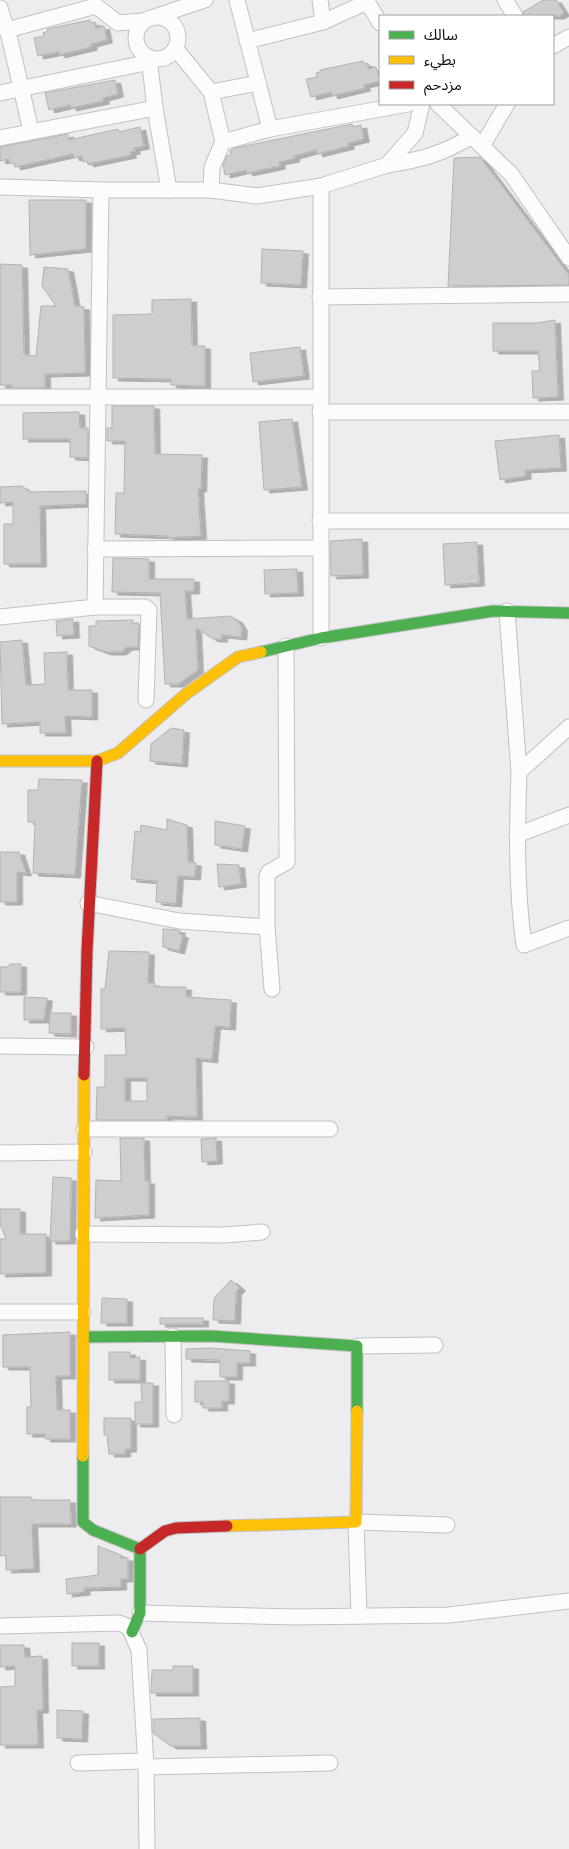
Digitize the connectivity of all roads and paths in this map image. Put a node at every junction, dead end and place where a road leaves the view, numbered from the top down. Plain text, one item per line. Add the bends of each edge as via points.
1 (205, 0) edge
2 (237, 0) edge
3 (320, 0) edge
4 (505, 0) edge
5 (366, 1) edge
6 (0, 8) edge
7 (513, 15) edge
8 (150, 19) junction
9 (379, 20) edge
10 (323, 22) junction
11 (7, 30) junction
12 (569, 37) edge
13 (248, 41) junction
14 (554, 45) edge
15 (175, 48) junction
16 (150, 60) junction
17 (258, 83) junction
18 (20, 89) junction
19 (211, 92) junction
20 (0, 93) edge
21 (402, 105) edge
22 (422, 105) edge
23 (441, 105) edge
24 (506, 105) edge
25 (155, 108) junction
26 (270, 129) junction
27 (31, 130) junction
28 (0, 138) edge
29 (477, 141) junction
30 (223, 142) junction
31 (387, 165) junction
32 (321, 186) junction
33 (0, 187) edge
34 (101, 190) junction
35 (169, 190) junction
36 (211, 190) junction
37 (569, 258) edge
38 (569, 294) edge
39 (320, 297) junction
40 (0, 397) edge
41 (97, 397) junction
42 (320, 397) junction
43 (320, 412) junction
44 (569, 412) edge
45 (320, 521) junction
46 (569, 521) edge
47 (320, 548) junction
48 (96, 549) junction
49 (95, 608) junction
50 (507, 611) junction
51 (569, 613) edge
52 (0, 617) edge
53 (321, 638) junction
54 (286, 646) junction
55 (146, 700) dead end
56 (569, 727) edge
57 (97, 760) junction
58 (0, 761) edge
59 (519, 772) junction
60 (569, 815) edge
61 (517, 835) junction
62 (88, 903) junction
63 (266, 927) junction
64 (569, 928) edge
65 (272, 989) dead end
66 (0, 1046) edge
67 (86, 1047) junction
68 (84, 1129) junction
69 (330, 1129) dead end
70 (84, 1152) junction
71 (0, 1153) edge
72 (262, 1232) dead end
73 (83, 1234) junction
74 (0, 1312) edge
75 (83, 1312) junction
76 (173, 1336) junction
77 (83, 1337) junction
78 (435, 1345) dead end
79 (357, 1346) junction
80 (174, 1415) dead end
81 (356, 1522) junction
82 (447, 1525) dead end
83 (140, 1549) junction
84 (569, 1601) edge
85 (140, 1613) junction
86 (358, 1616) junction
87 (0, 1626) edge
88 (132, 1632) junction
89 (78, 1763) dead end
90 (330, 1763) dead end
91 (146, 1764) junction
92 (147, 1849) edge

1 - 8 street
2 - 13 street
3 - 10 street
4 - 7 street
5 - 9 street
5 - 10 street
6 - 11 street
8 - 11 street via 118,23 96,6
8 - 15 street via 164,18 175,27 178,41
8 - 16 street via 138,27 136,41 138,48
10 - 13 street
11 - 18 street
12 - 14 street
13 - 17 street
15 - 16 street via 164,58
15 - 19 street
16 - 18 street
16 - 25 street
17 - 19 street
17 - 26 street
18 - 20 street
18 - 27 street
19 - 30 street
21 - 26 street
22 - 31 street via 415,132
23 - 29 street
24 - 29 street
25 - 27 street
25 - 35 street
26 - 30 street
27 - 28 street
29 - 31 street via 424,160
29 - 37 street via 511,174
30 - 36 street via 212,167
31 - 32 street
32 - 36 street via 257,196
32 - 39 street
33 - 34 street
34 - 35 street
34 - 41 street
35 - 36 street
38 - 39 street
39 - 42 street
40 - 41 street
41 - 42 street
41 - 48 street
42 - 43 street
43 - 44 street
43 - 45 street
45 - 46 street
45 - 47 street
47 - 48 street
47 - 53 street
48 - 49 street
49 - 52 street
49 - 55 street via 145,607 149,610
50 - 51 street
50 - 53 street
50 - 59 street
53 - 54 street
54 - 57 street via 238,657 186,694 118,753
54 - 63 street via 287,862 267,874
56 - 59 street
57 - 58 street
57 - 62 street
59 - 61 street
60 - 61 street
61 - 64 street via 518,904 524,946
62 - 63 street via 179,920
62 - 67 street
63 - 65 street
66 - 67 street
67 - 68 street
68 - 69 street
68 - 70 street
70 - 71 street
70 - 73 street
72 - 73 street via 224,1235
73 - 75 street
74 - 75 street
75 - 77 street
76 - 77 street
76 - 79 street via 244,1337
76 - 80 street
77 - 83 street via 84,1524
78 - 79 street
79 - 81 street
81 - 82 street
81 - 83 street via 176,1528 165,1531
81 - 86 street
83 - 85 street
84 - 86 street via 449,1615
85 - 86 street
85 - 88 street
87 - 88 street via 119,1623
88 - 91 street via 139,1650
89 - 91 street
90 - 91 street
91 - 92 street

